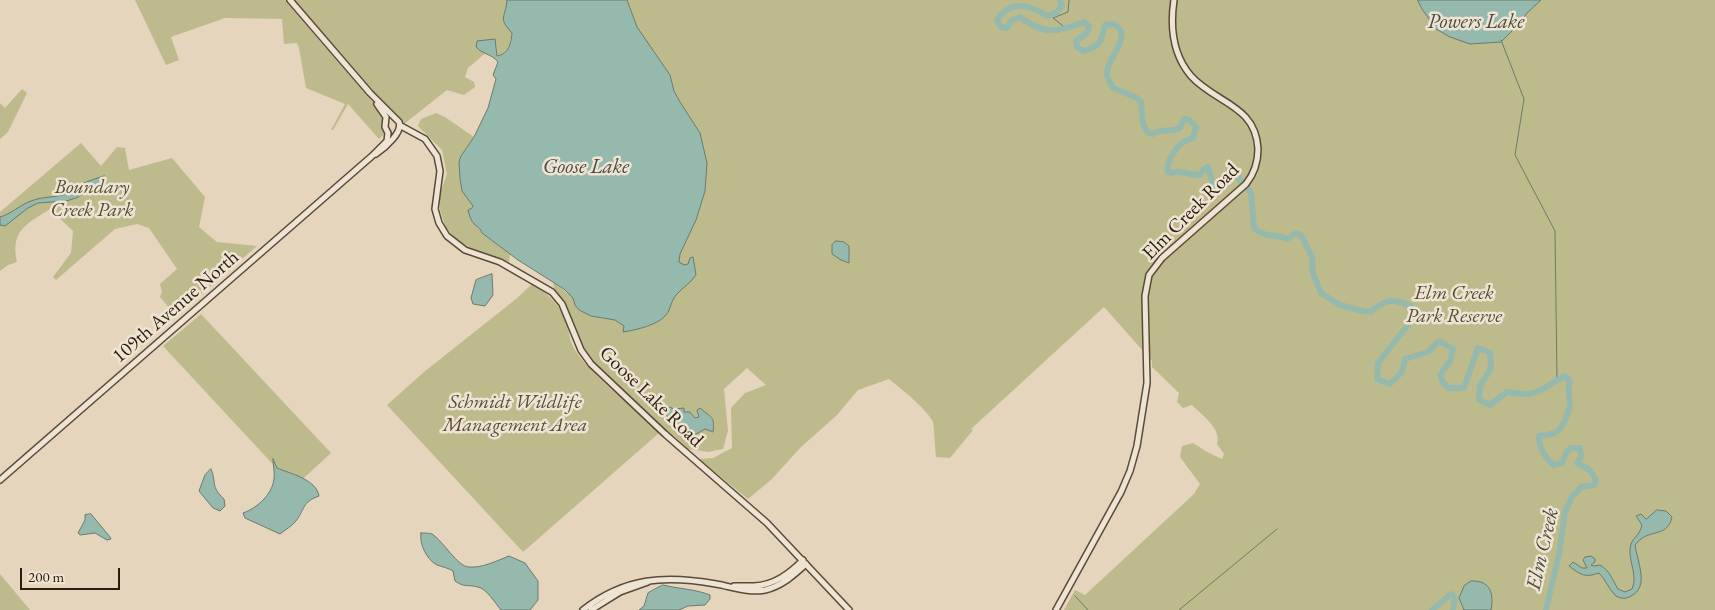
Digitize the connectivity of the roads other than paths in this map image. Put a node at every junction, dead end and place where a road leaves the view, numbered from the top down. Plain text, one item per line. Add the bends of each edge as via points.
1 (290, 0) edge
2 (1174, 0) edge
3 (370, 93) junction
4 (395, 119) junction
5 (387, 122) junction
6 (401, 126) junction
7 (388, 133) junction
8 (397, 133) junction
9 (418, 135) junction
10 (372, 156) junction
11 (0, 480) edge
12 (805, 562) junction
13 (650, 581) junction
14 (584, 610) edge
15 (591, 610) edge
16 (849, 610) edge
17 (1056, 610) edge

1 - 3 street
2 - 17 street, Elm Creek Road via 1173,36 1183,64 1203,87 1244,114 1254,131 1258,156 1250,178 1241,189 1162,258 1149,275 1145,296 1147,383 1137,446 1121,492
3 - 4 street
3 - 5 street
4 - 5 street
4 - 6 street
5 - 7 street
6 - 8 street
6 - 9 street, Goose Lake Road
7 - 8 street
7 - 10 street, 109th Avenue North via 386,142
8 - 9 street
8 - 10 street, 109th Avenue North via 383,150
9 - 12 street, Goose Lake Road via 429,144 438,160 440,176 435,209 447,236 465,250 500,262 552,292 562,304 581,350 592,364 676,444 762,517
10 - 11 street, 109th Avenue North
12 - 13 street via 774,582 756,586 730,586 688,579
12 - 16 street, Goose Lake Road
13 - 14 street via 618,588
13 - 15 street via 620,592

